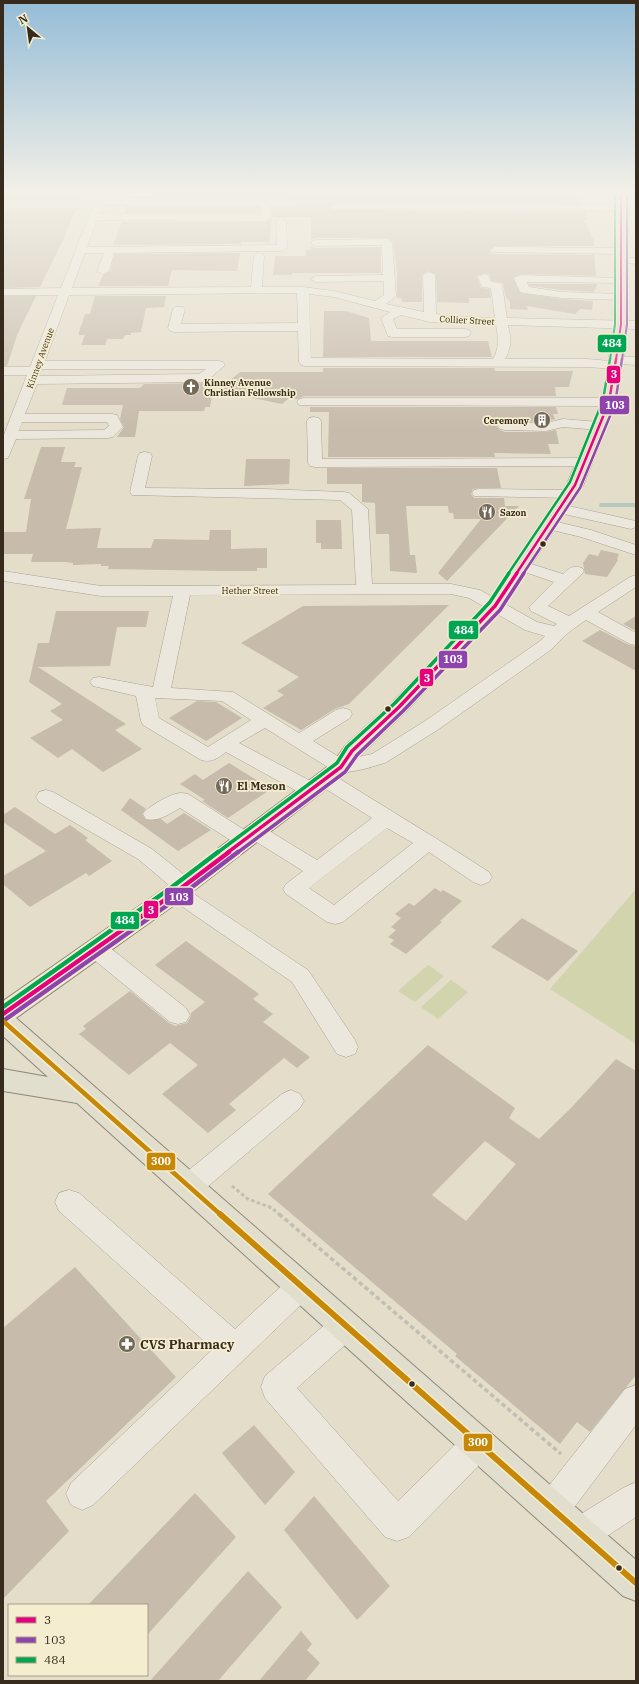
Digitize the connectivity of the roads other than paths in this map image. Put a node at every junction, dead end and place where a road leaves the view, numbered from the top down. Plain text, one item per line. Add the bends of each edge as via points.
1 (71, 273) edge
2 (257, 273) edge
3 (389, 273) edge
4 (620, 273) edge
5 (429, 275) dead end
6 (484, 277) dead end
7 (389, 278) junction
8 (636, 278) edge
9 (316, 279) dead end
10 (620, 279) junction
11 (256, 290) junction
12 (303, 290) junction
13 (180, 291) junction
14 (3, 292) edge
15 (64, 292) junction
16 (621, 297) junction
17 (377, 305) junction
18 (179, 309) junction
19 (399, 311) junction
20 (192, 314) dead end
21 (430, 318) junction
22 (636, 325) edge
23 (303, 327) junction
24 (500, 329) junction
25 (480, 333) dead end
26 (620, 335) junction
27 (636, 336) edge
28 (636, 347) edge
29 (636, 361) edge
30 (497, 362) junction
31 (616, 362) junction
32 (3, 371) edge
33 (35, 372) junction
34 (304, 402) dead end
35 (608, 402) junction
36 (17, 418) junction
37 (314, 421) dead end
38 (505, 426) dead end
39 (599, 426) junction
40 (11, 435) junction
41 (3, 455) edge
42 (145, 456) dead end
43 (583, 462) junction
44 (479, 493) dead end
45 (570, 494) junction
46 (560, 509) junction
47 (599, 517) junction
48 (631, 524) dead end
49 (549, 525) junction
50 (585, 533) junction
51 (636, 550) edge
52 (522, 566) junction
53 (3, 576) edge
54 (636, 580) edge
55 (364, 589) junction
56 (183, 590) junction
57 (495, 606) junction
58 (586, 613) junction
59 (565, 627) junction
60 (636, 640) edge
61 (99, 682) dead end
62 (153, 692) junction
63 (343, 714) dead end
64 (265, 720) junction
65 (300, 741) junction
66 (226, 744) junction
67 (326, 778) junction
68 (46, 797) dead end
69 (153, 814) dead end
70 (386, 818) junction
71 (250, 836) junction
72 (428, 842) junction
73 (318, 870) junction
74 (481, 877) dead end
75 (180, 889) junction
76 (96, 949) junction
77 (3, 1014) edge
78 (178, 1015) dead end
79 (3, 1021) edge
80 (346, 1047) dead end
81 (3, 1080) edge
82 (86, 1094) junction
83 (290, 1101) dead end
84 (190, 1186) junction
85 (69, 1202) dead end
86 (300, 1287) junction
87 (345, 1326) junction
88 (235, 1349) junction
89 (636, 1400) edge
90 (478, 1444) junction
91 (82, 1494) dead end
92 (636, 1501) edge
93 (552, 1509) junction
94 (580, 1534) junction
95 (636, 1584) edge

1 - 15 street, Kinney Avenue
2 - 11 street
3 - 7 street
4 - 10 main road
5 - 21 street
6 - 24 street via 486,285 496,285
7 - 9 street
7 - 17 street via 390,296
8 - 10 street
10 - 16 main road
10 - 16 street via 520,278 524,290 562,295
11 - 12 street, Collier Street
11 - 13 street, Collier Street
12 - 17 street, Collier Street via 334,294
12 - 23 street via 299,314
13 - 15 street, Collier Street
13 - 18 street
14 - 15 street, Collier Street
15 - 33 street, Kinney Avenue
16 - 26 main road
17 - 19 street, Collier Street
18 - 20 street
18 - 23 street via 174,328
19 - 21 street, Collier Street
19 - 25 street via 387,318 392,333
21 - 24 street, Collier Street
22 - 26 street
23 - 30 street via 305,362
24 - 26 street, Collier Street
24 - 30 street via 505,341 504,350
26 - 27 street
26 - 28 street
26 - 31 main road
29 - 31 street
30 - 31 street
31 - 35 main road
32 - 33 street
33 - 33 street via 202,378 219,365
33 - 36 street, Kinney Avenue
34 - 35 street
35 - 39 main road
36 - 40 street, Kinney Avenue
36 - 40 street via 112,418 116,427 108,434
37 - 43 street via 315,463
38 - 39 street via 546,427 563,423
39 - 43 main road
40 - 41 street, Kinney Avenue
42 - 55 street via 137,492 344,496 360,509
43 - 45 main road
44 - 45 street
45 - 46 main road
46 - 47 street
46 - 49 main road
47 - 48 street
47 - 50 street
49 - 50 street
49 - 52 main road
50 - 51 street
52 - 57 main road
52 - 59 street via 571,576 537,606
53 - 56 street, Hether Street via 101,591
54 - 58 street
55 - 56 street, Hether Street
55 - 57 street, Hether Street via 457,589 474,594
56 - 62 street
57 - 59 street, Hether Street via 531,626 547,631
57 - 67 main road via 399,707
58 - 59 street
58 - 60 street
59 - 67 street via 546,645 426,729 378,759
61 - 62 street
62 - 64 street via 226,696
62 - 66 street via 150,721 208,756
63 - 65 street
64 - 65 street
64 - 66 street
65 - 67 street
66 - 67 street
67 - 70 street
67 - 71 main road
68 - 75 street via 145,854
69 - 71 street via 181,799
70 - 72 street
70 - 73 street
71 - 73 street
71 - 75 main road
72 - 73 street via 335,916 294,889
72 - 74 street
75 - 76 main road
75 - 80 street via 300,976
76 - 77 main road
76 - 78 street
79 - 82 main road
81 - 82 main road
82 - 84 main road
83 - 84 street
84 - 86 main road
85 - 88 street
86 - 87 main road
86 - 88 street
87 - 90 main road
87 - 90 street via 276,1387 396,1525
88 - 91 street
89 - 93 street
90 - 93 main road
92 - 94 street via 634,1499
93 - 94 main road
94 - 95 main road

